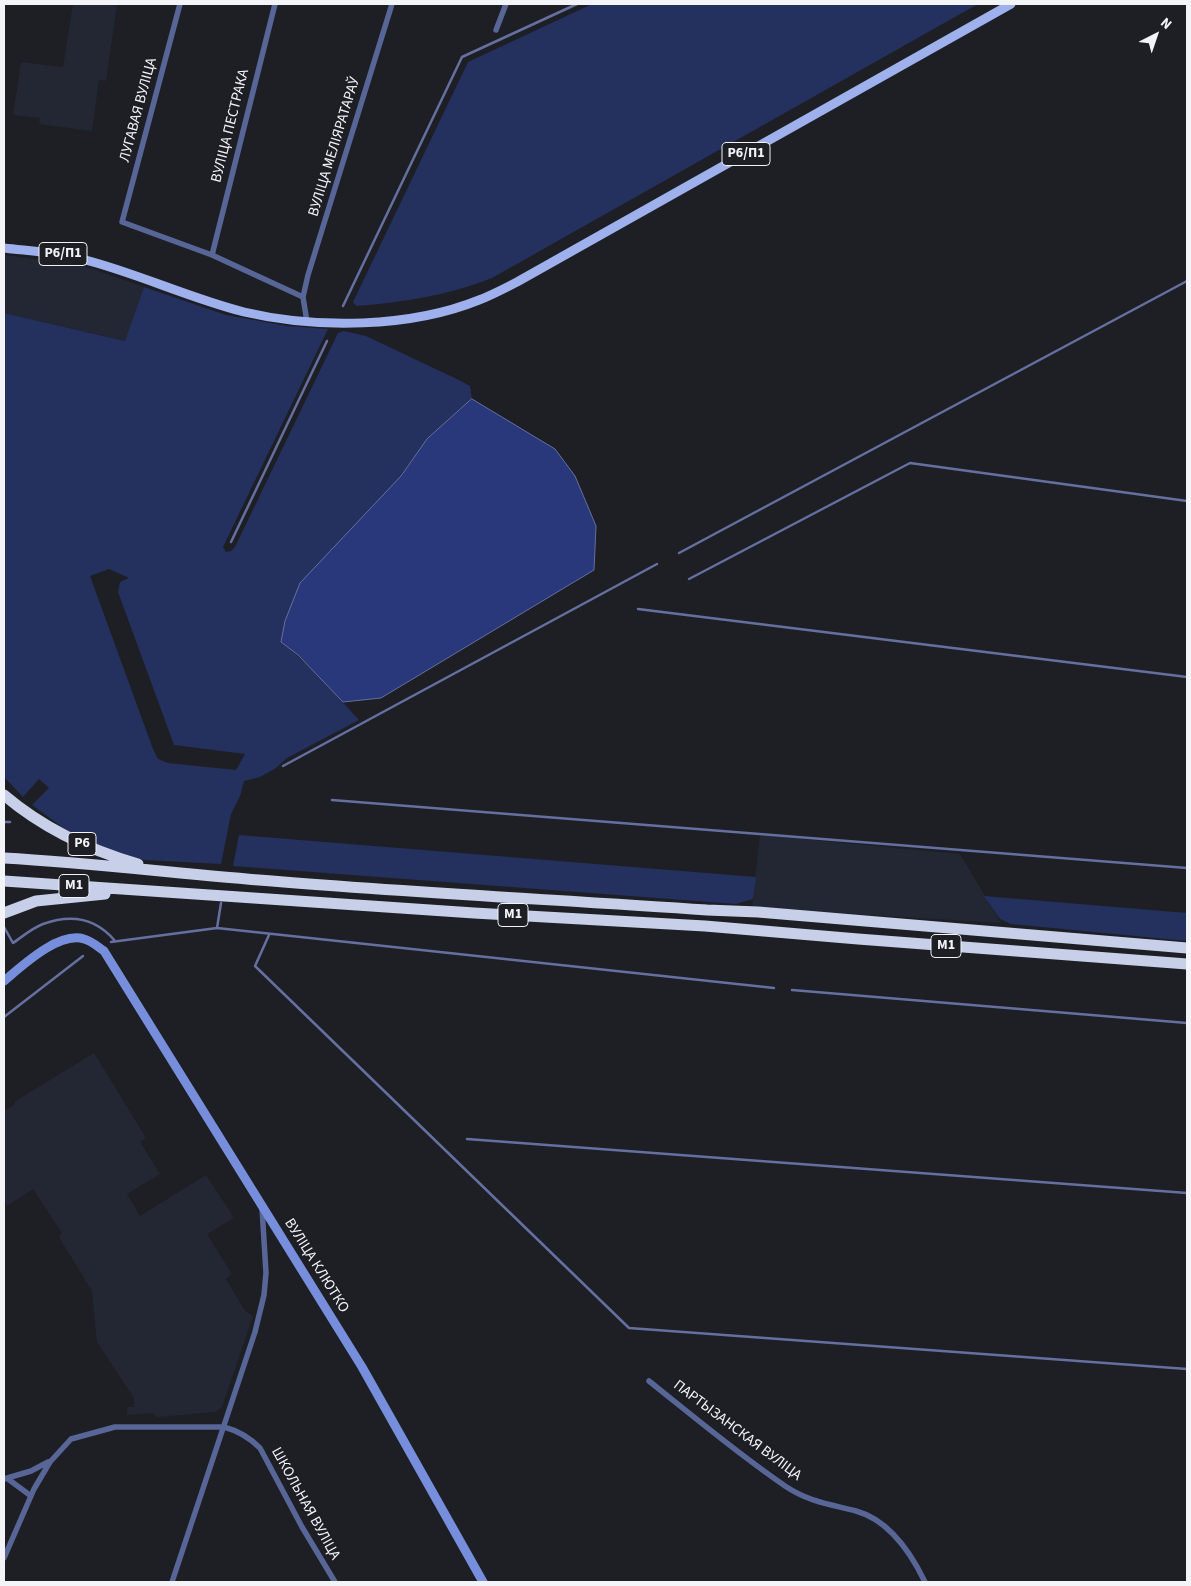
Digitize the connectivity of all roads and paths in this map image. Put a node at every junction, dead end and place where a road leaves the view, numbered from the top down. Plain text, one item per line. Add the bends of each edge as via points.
1 (180, 4) edge
2 (275, 4) edge
3 (392, 4) edge
4 (506, 4) edge
5 (1011, 4) edge
6 (496, 30) dead end
7 (4, 248) edge
8 (212, 255) junction
9 (303, 297) junction
10 (308, 322) junction
11 (4, 795) edge
12 (4, 858) edge
13 (171, 873) junction
14 (4, 881) edge
15 (144, 891) junction
16 (4, 913) edge
17 (1187, 948) edge
18 (1187, 964) edge
19 (4, 981) edge
20 (261, 1203) junction
21 (649, 1381) dead end
22 (224, 1427) junction
23 (50, 1462) junction
24 (6, 1479) edge
25 (31, 1496) junction
26 (4, 1558) edge
27 (172, 1582) edge
28 (335, 1582) edge
29 (483, 1582) edge
30 (925, 1582) edge

1 - 8 street, ЛУГАВАЯ ВУЛІЦА via 122,222
2 - 8 street, ВУЛІЦА ПЕСТРАКА
3 - 9 street, ВУЛІЦА МЕЛІЯРАТАРАЎ
4 - 6 street
5 - 10 main road, Р6/П1 via 480,300 450,310 379,322
7 - 10 main road, Р6/П1 via 55,253 85,260 243,311
8 - 9 street
9 - 10 street
11 - 13 highway, Р6 via 26,813 74,841
12 - 13 highway, М1 via 67,861
13 - 17 highway, М1 via 758,912
14 - 15 highway, М1
15 - 16 highway via 36,901
15 - 18 highway, М1 via 705,926
19 - 20 street, ВУЛІЦА КЛЮТКО via 62,940 84,939 104,951
20 - 22 street via 266,1273 264,1295
20 - 29 street, ВУЛІЦА КЛЮТКО via 362,1367
21 - 30 street, ПАРТЫЗАНСКАЯ ВУЛІЦА via 786,1487 813,1501 858,1511 876,1519 902,1545
22 - 23 street via 115,1428 71,1439
22 - 27 street
22 - 28 street, ШКОЛЬНАЯ ВУЛІЦА via 239,1431 260,1448
23 - 24 street
23 - 25 street
24 - 25 street
25 - 26 street

